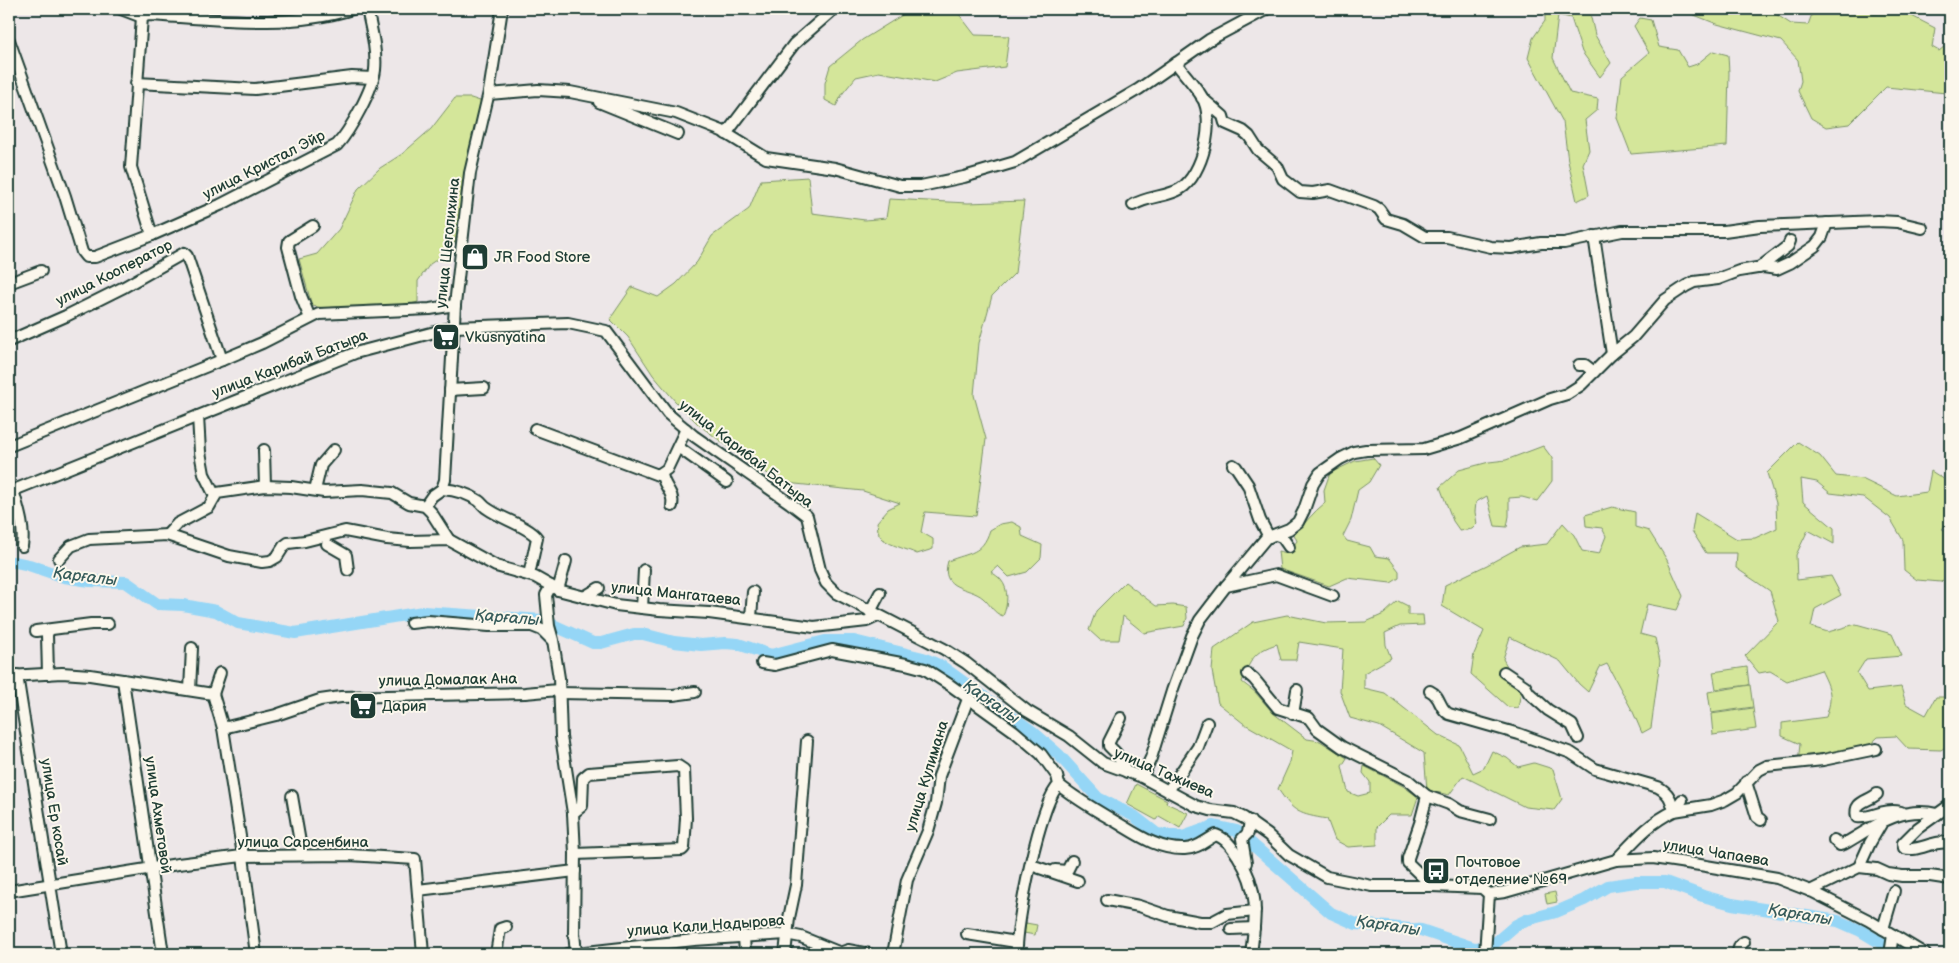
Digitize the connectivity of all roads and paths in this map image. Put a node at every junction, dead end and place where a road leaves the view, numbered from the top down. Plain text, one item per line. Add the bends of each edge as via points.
1 (121, 9) edge
2 (352, 9) edge
3 (367, 9) edge
4 (502, 9) edge
5 (834, 9) edge
6 (1267, 9) edge
7 (143, 13) edge
8 (9, 40) edge
9 (1176, 63) junction
10 (373, 78) junction
11 (136, 83) junction
12 (489, 94) junction
13 (582, 94) junction
14 (1202, 98) junction
15 (678, 134) dead end
16 (726, 134) junction
17 (1133, 205) dead end
18 (1827, 223) junction
19 (313, 226) dead end
20 (1922, 228) dead end
21 (152, 235) junction
22 (1594, 236) junction
23 (1790, 242) dead end
24 (1759, 268) junction
25 (41, 271) dead end
26 (9, 283) edge
27 (455, 306) junction
28 (310, 318) junction
29 (454, 327) junction
30 (9, 341) edge
31 (1612, 354) junction
32 (222, 360) junction
33 (1579, 365) dead end
34 (1594, 372) junction
35 (484, 388) dead end
36 (450, 390) junction
37 (198, 416) junction
38 (686, 429) junction
39 (535, 430) dead end
40 (9, 446) edge
41 (678, 446) junction
42 (264, 450) dead end
43 (334, 450) dead end
44 (1233, 465) dead end
45 (662, 473) junction
46 (727, 482) dead end
47 (265, 486) junction
48 (442, 489) junction
49 (315, 490) junction
50 (11, 491) edge
51 (214, 496) junction
52 (425, 506) junction
53 (672, 506) dead end
54 (167, 535) junction
55 (1273, 536) junction
56 (449, 540) junction
57 (327, 543) junction
58 (22, 546) dead end
59 (1289, 546) dead end
60 (59, 559) dead end
61 (566, 561) dead end
62 (348, 570) dead end
63 (644, 570) dead end
64 (528, 575) junction
65 (1226, 586) junction
66 (555, 588) junction
67 (599, 588) dead end
68 (754, 592) dead end
69 (880, 593) dead end
70 (1333, 596) dead end
71 (584, 597) junction
72 (642, 608) junction
73 (874, 614) junction
74 (751, 617) junction
75 (411, 623) dead end
76 (108, 624) dead end
77 (49, 630) junction
78 (36, 631) dead end
79 (553, 640) junction
80 (192, 648) dead end
81 (762, 663) dead end
82 (1504, 672) dead end
83 (220, 673) dead end
84 (48, 674) junction
85 (1248, 674) dead end
86 (13, 676) edge
87 (123, 680) junction
88 (190, 690) junction
89 (1297, 690) dead end
90 (558, 691) junction
91 (1430, 691) dead end
92 (695, 692) dead end
93 (212, 694) junction
94 (968, 699) junction
95 (1293, 714) junction
96 (1121, 718) dead end
97 (221, 723) junction
98 (1207, 723) dead end
99 (807, 741) dead end
100 (1876, 748) dead end
101 (1576, 755) junction
102 (1127, 772) junction
103 (1142, 777) junction
104 (1746, 782) junction
105 (1059, 785) junction
106 (1168, 791) junction
107 (1877, 794) dead end
108 (292, 796) dead end
109 (1427, 796) junction
110 (1682, 800) dead end
111 (1950, 805) edge
112 (1674, 811) junction
113 (573, 813) junction
114 (1907, 814) junction
115 (1937, 814) junction
116 (1490, 818) dead end
117 (1884, 819) junction
118 (1761, 820) dead end
119 (1250, 821) junction
120 (1834, 840) dead end
121 (1950, 843) edge
122 (302, 854) junction
123 (575, 854) junction
124 (242, 856) junction
125 (1616, 860) junction
126 (1072, 861) dead end
127 (1031, 865) junction
128 (1042, 867) junction
129 (1859, 867) junction
130 (150, 869) junction
131 (1246, 869) junction
132 (575, 871) junction
133 (1950, 879) edge
134 (1078, 880) dead end
135 (50, 884) junction
136 (1432, 886) junction
137 (418, 890) junction
138 (1810, 890) junction
139 (9, 891) edge
140 (1894, 891) dead end
141 (1489, 894) junction
142 (1107, 900) dead end
143 (1255, 911) junction
144 (506, 927) dead end
145 (1254, 928) junction
146 (1231, 929) dead end
147 (1883, 929) junction
148 (786, 934) junction
149 (966, 934) dead end
150 (744, 936) junction
151 (1016, 942) junction
152 (1744, 942) dead end
153 (1892, 947) edge
154 (635, 950) edge
155 (572, 953) edge
156 (61, 954) edge
157 (163, 954) edge
158 (256, 954) edge
159 (423, 954) edge
160 (496, 954) edge
161 (745, 954) edge
162 (786, 954) edge
163 (842, 954) edge
164 (869, 954) edge
165 (893, 954) edge
166 (1017, 954) edge
167 (1251, 954) edge
168 (1485, 954) edge
169 (1737, 954) edge
170 (1925, 954) edge

1 - 7 street
2 - 7 street via 298,19 231,19
3 - 10 street, улица Кристал Эйр via 375,58
4 - 12 street, улица Щеголихина
5 - 16 street via 794,44
6 - 9 street via 1209,40
7 - 11 street
8 - 21 street, улица Кристал Эйр via 66,196 82,252 95,257
9 - 14 street
9 - 16 street via 1139,89 1015,162 921,186 900,186 836,168 766,158
10 - 11 street via 352,77 256,89
10 - 21 street, улица Кристал Эйр via 356,119 337,146
11 - 21 street via 131,167
12 - 13 street via 538,90
12 - 27 street, улица Щеголихина via 470,173
13 - 15 street
13 - 16 street via 676,113
14 - 17 street via 1207,128 1203,158 1194,176 1180,189 1144,198
14 - 22 street via 1223,116 1225,123 1249,136 1258,150 1277,166 1284,179 1300,192 1330,190 1374,206 1386,219 1403,224 1425,237 1447,237 1511,248 1564,243
18 - 20 street via 1898,222
18 - 22 street via 1724,230 1622,231
18 - 24 street via 1822,237 1803,255 1777,268
19 - 28 street via 289,240 288,247
22 - 31 street
23 - 24 street
24 - 31 street via 1686,286 1665,300 1633,337
25 - 26 street
27 - 28 street via 319,314
27 - 29 street, улица Щеголихина
28 - 32 street
29 - 36 street, улица Щеголихина
29 - 37 street, улица Карибай Батыра via 355,353
29 - 38 street, улица Карибай Батыра via 568,324 606,330 668,414
30 - 32 street, улица Кооператор via 107,295 184,253 188,256
31 - 34 street
32 - 40 street
33 - 34 street via 1585,365
34 - 55 street via 1567,394 1550,398 1438,446 1366,450 1340,459 1320,473 1298,522
35 - 36 street
36 - 48 street, улица Щеголихина via 447,465
37 - 50 street, улица Карибай Батыра
37 - 51 street via 204,474
38 - 41 street
38 - 73 street, улица Карибай Батыра via 806,516 826,583 836,593
39 - 45 street via 658,475
41 - 45 street
41 - 46 street
42 - 47 street
43 - 49 street via 320,465
44 - 55 street via 1248,485 1260,520
45 - 53 street via 662,480 673,496
47 - 49 street
47 - 51 street via 227,490
48 - 52 street
48 - 64 street via 479,501 534,532 538,538
49 - 52 street via 392,493 409,503
50 - 58 street via 21,521
51 - 54 street via 209,507 177,524
52 - 56 street
54 - 57 street via 221,553 262,562 273,560 288,543
54 - 60 street via 89,539 71,546
55 - 59 street via 1282,537
55 - 65 street via 1266,538
56 - 57 street via 387,540 345,531
56 - 64 street, улица Мангатаева via 489,563
57 - 62 street via 346,555
61 - 66 street
63 - 72 street
64 - 66 street, улица Мангатаева
65 - 70 street via 1276,575
65 - 103 street via 1192,636
66 - 71 street, улица Мангатаева
66 - 79 street via 546,595
67 - 71 street
68 - 74 street
69 - 73 street
71 - 72 street, улица Мангатаева
72 - 74 street, улица Мангатаева
73 - 74 street, улица Мангатаева via 867,620 814,627
73 - 102 street, улица Тажиева via 944,649 1103,763
75 - 79 street via 532,626
76 - 77 street
77 - 78 street
77 - 84 street
79 - 90 street
80 - 88 street
81 - 94 street via 775,665 832,650 925,669
82 - 101 street via 1579,733
83 - 93 street
84 - 86 street
84 - 87 street
85 - 95 street via 1273,704
86 - 135 street, улица Ер косай
87 - 88 street
87 - 130 street, улица Ахметовой
88 - 93 street
89 - 95 street
90 - 92 street, улица Домалак Ана via 673,695
90 - 97 street, улица Домалак Ана via 341,697 320,700 276,715
90 - 113 street via 561,737
91 - 101 street via 1437,695 1443,710 1449,714
93 - 97 street
94 - 105 street via 1041,754 1057,776
94 - 165 street, улица Кулимана via 939,776 931,822 907,880
95 - 109 street via 1309,718 1317,729 1342,747 1408,780
96 - 102 street via 1108,742
97 - 124 street
98 - 106 street via 1198,747
99 - 148 street via 796,885
100 - 104 street via 1823,760 1767,766
101 - 112 street via 1595,769 1666,791
102 - 103 street, улица Тажиева
103 - 106 street, улица Тажиева
104 - 112 street via 1725,800
104 - 118 street via 1757,817
105 - 127 street via 1046,806
105 - 131 street via 1079,801 1143,839 1163,847 1186,849 1216,835 1224,838 1230,842
106 - 119 street, улица Тажиева via 1196,806 1234,813
107 - 114 street via 1861,802 1857,807 1857,817 1883,811
108 - 122 street
109 - 116 street via 1466,813
109 - 136 street via 1408,863
110 - 112 street
111 - 115 street
112 - 125 street via 1649,826
113 - 123 street
113 - 123 street via 582,806 583,778 589,773 678,766 684,770 686,818 682,850
114 - 115 street
114 - 117 street
115 - 121 street via 1906,838 1904,848 1944,841
117 - 120 street via 1844,844
117 - 129 street
119 - 131 street via 1245,836
119 - 136 street, улица Тажиева via 1290,855 1326,877 1372,886
122 - 124 street, улица Сарсенбина
122 - 137 street, улица Сарсенбина via 415,859
123 - 132 street
124 - 130 street, улица Сарсенбина
124 - 158 street
125 - 138 street, улица Чапаева via 1653,858 1700,865 1777,878
125 - 141 street, улица Чапаева
126 - 128 street via 1067,871
127 - 128 street
127 - 151 street
128 - 134 street
129 - 133 street via 1902,876
129 - 138 street
130 - 135 street, улица Сарсенбина
130 - 157 street, улица Ахметовой
131 - 143 street via 1255,895
132 - 137 street
132 - 155 street
135 - 139 street, улица Сарсенбина
135 - 156 street, улица Ер косай
136 - 141 street, улица Тажиева via 1482,888
137 - 159 street, улица Сарсенбина
138 - 147 street, улица Чапаева
140 - 147 street
141 - 168 street
142 - 143 street via 1200,922 1212,922 1227,914
143 - 145 street
144 - 160 street via 500,929
145 - 146 street
145 - 167 street
147 - 153 street, улица Чапаева
148 - 150 street, улица Кали Надырова
148 - 162 street
148 - 163 street, улица Кали Надырова
149 - 151 street
150 - 154 street, улица Кали Надырова
150 - 161 street
151 - 166 street
152 - 169 street
153 - 170 street, улица Чапаева
154 - 155 street, улица Кали Надырова
163 - 164 street via 848,950

